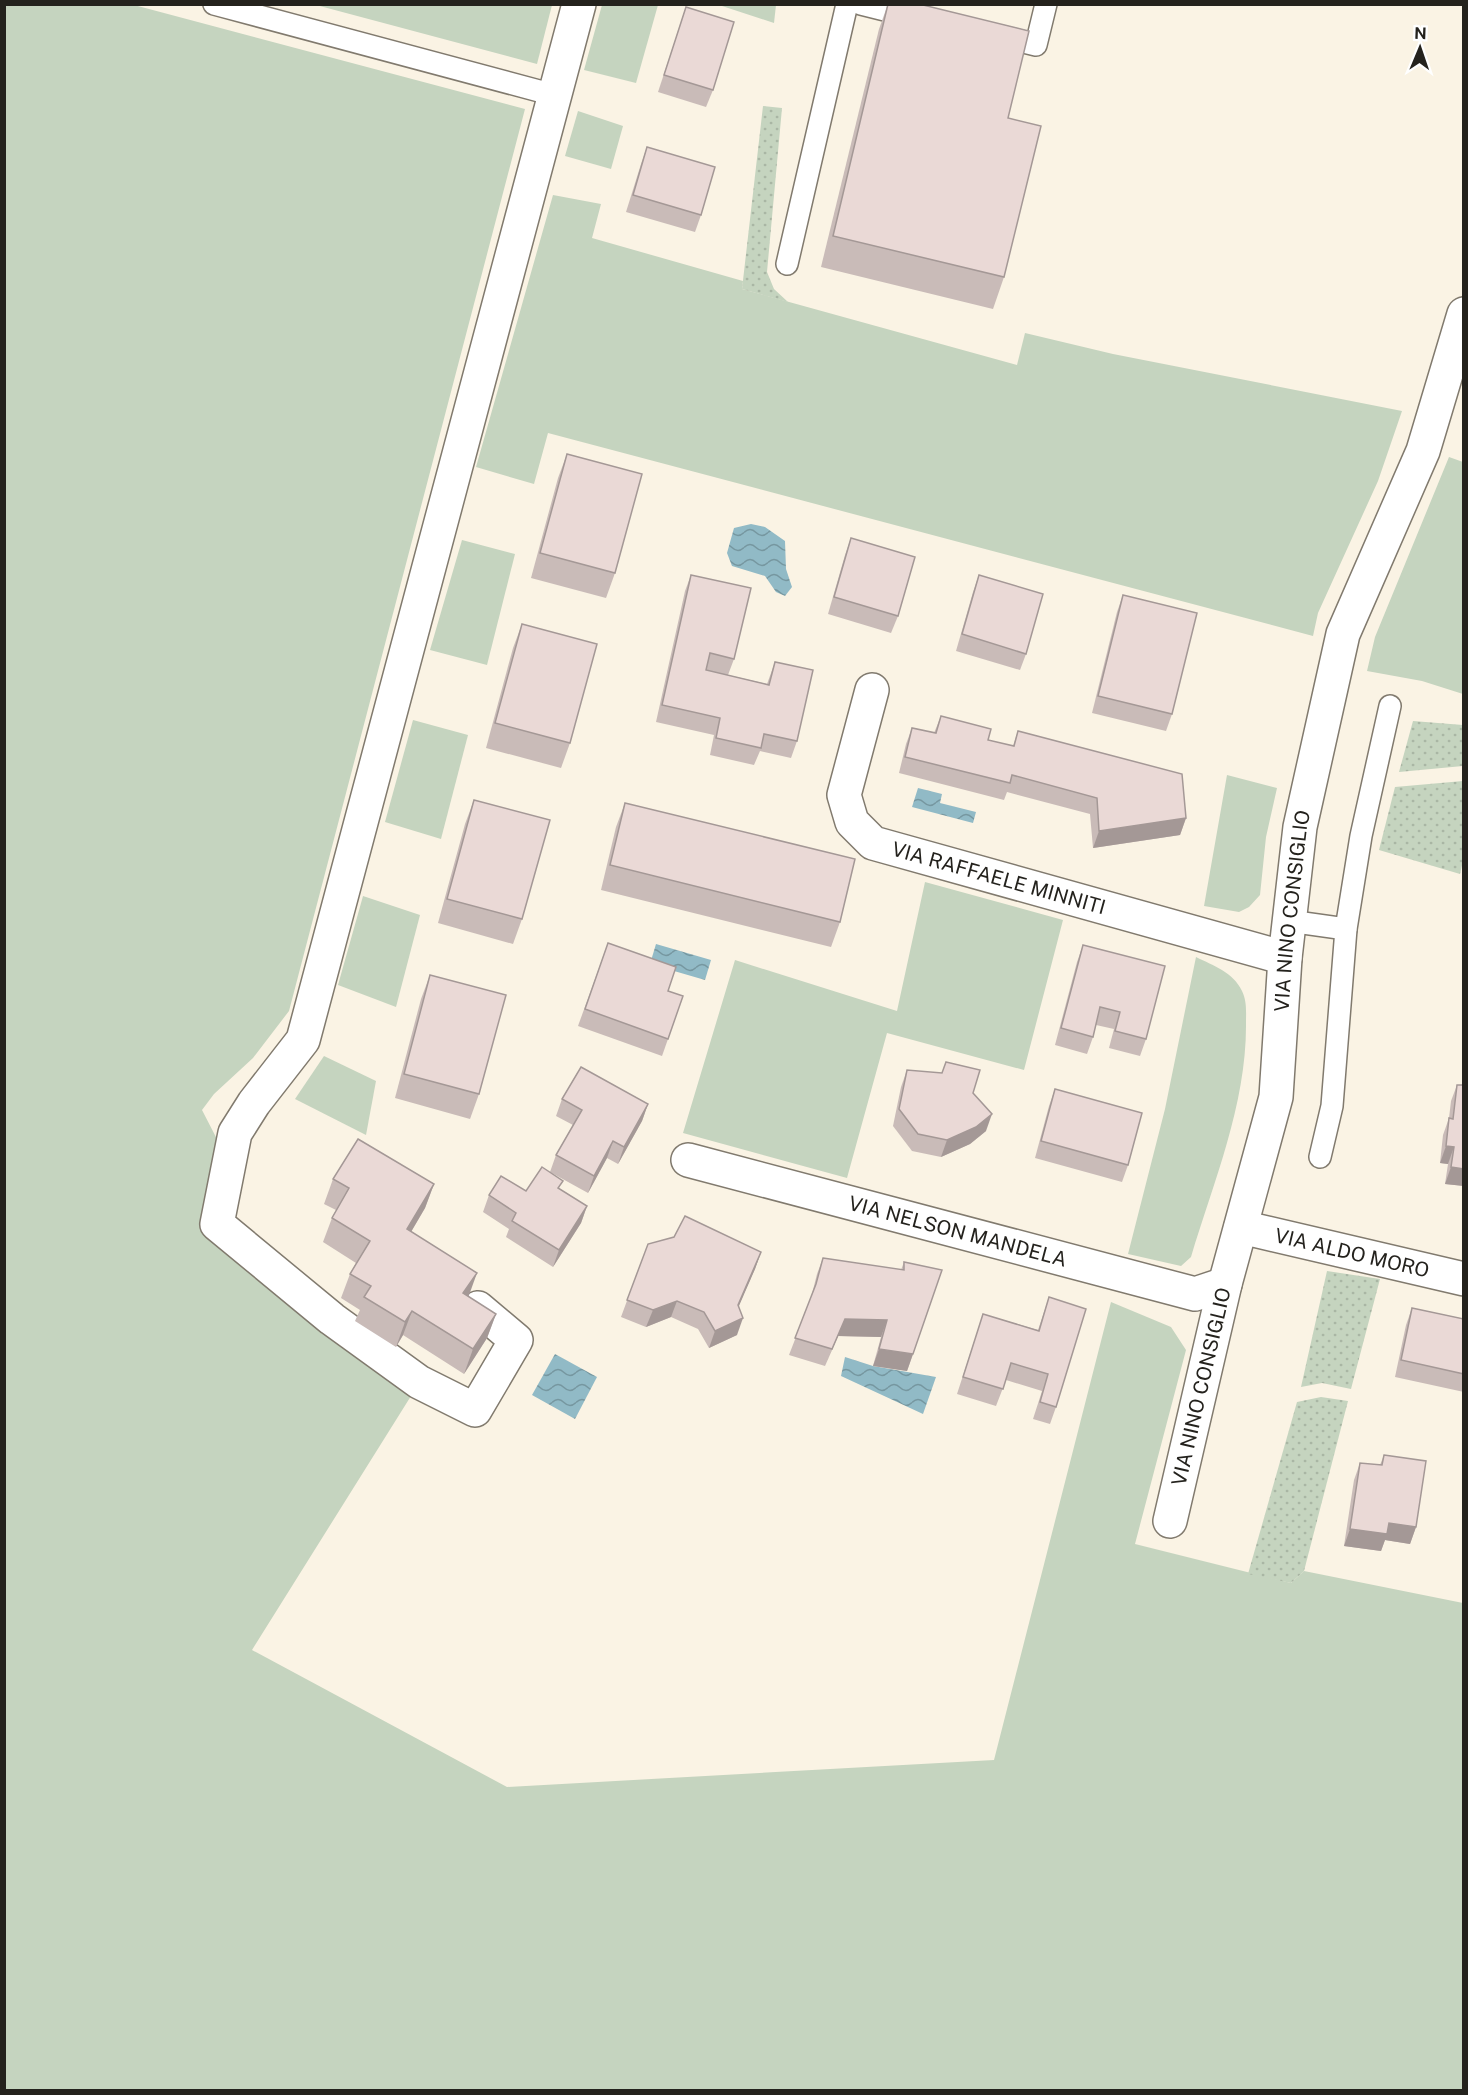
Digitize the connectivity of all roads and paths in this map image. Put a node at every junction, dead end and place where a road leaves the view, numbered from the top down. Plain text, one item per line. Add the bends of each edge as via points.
1 (214, 4) edge
2 (579, 4) edge
3 (847, 4) edge
4 (861, 4) edge
5 (1046, 4) edge
6 (931, 21) edge
7 (977, 31) edge
8 (555, 95) junction
9 (787, 264) dead end
10 (1464, 314) edge
11 (873, 690) dead end
12 (1390, 706) dead end
13 (1289, 921) junction
14 (1346, 929) junction
15 (1285, 958) junction
16 (1320, 1157) dead end
17 (688, 1160) dead end
18 (1241, 1227) junction
19 (1464, 1279) edge
20 (1226, 1284) junction
21 (478, 1308) edge
22 (1170, 1521) dead end

1 - 8 lane
2 - 8 street
3 - 9 lane
4 - 6 lane
5 - 7 lane via 1036,45
8 - 21 street via 303,1040 235,1133 217,1224 332,1319 419,1382 475,1410 516,1340
10 - 13 street, VIA NINO CONSIGLIO via 1423,451 1343,634 1300,827
11 - 15 street, VIA RAFFAELE MINNITI via 844,795 852,822 873,843
12 - 14 lane via 1360,836
13 - 14 lane
13 - 15 street, VIA NINO CONSIGLIO
14 - 16 lane via 1332,1106
15 - 18 street, VIA NINO CONSIGLIO via 1276,1097
17 - 20 street, VIA NELSON MANDELA via 1195,1294
18 - 19 street, VIA ALDO MORO
18 - 20 street, VIA NINO CONSIGLIO
20 - 22 street, VIA NINO CONSIGLIO

